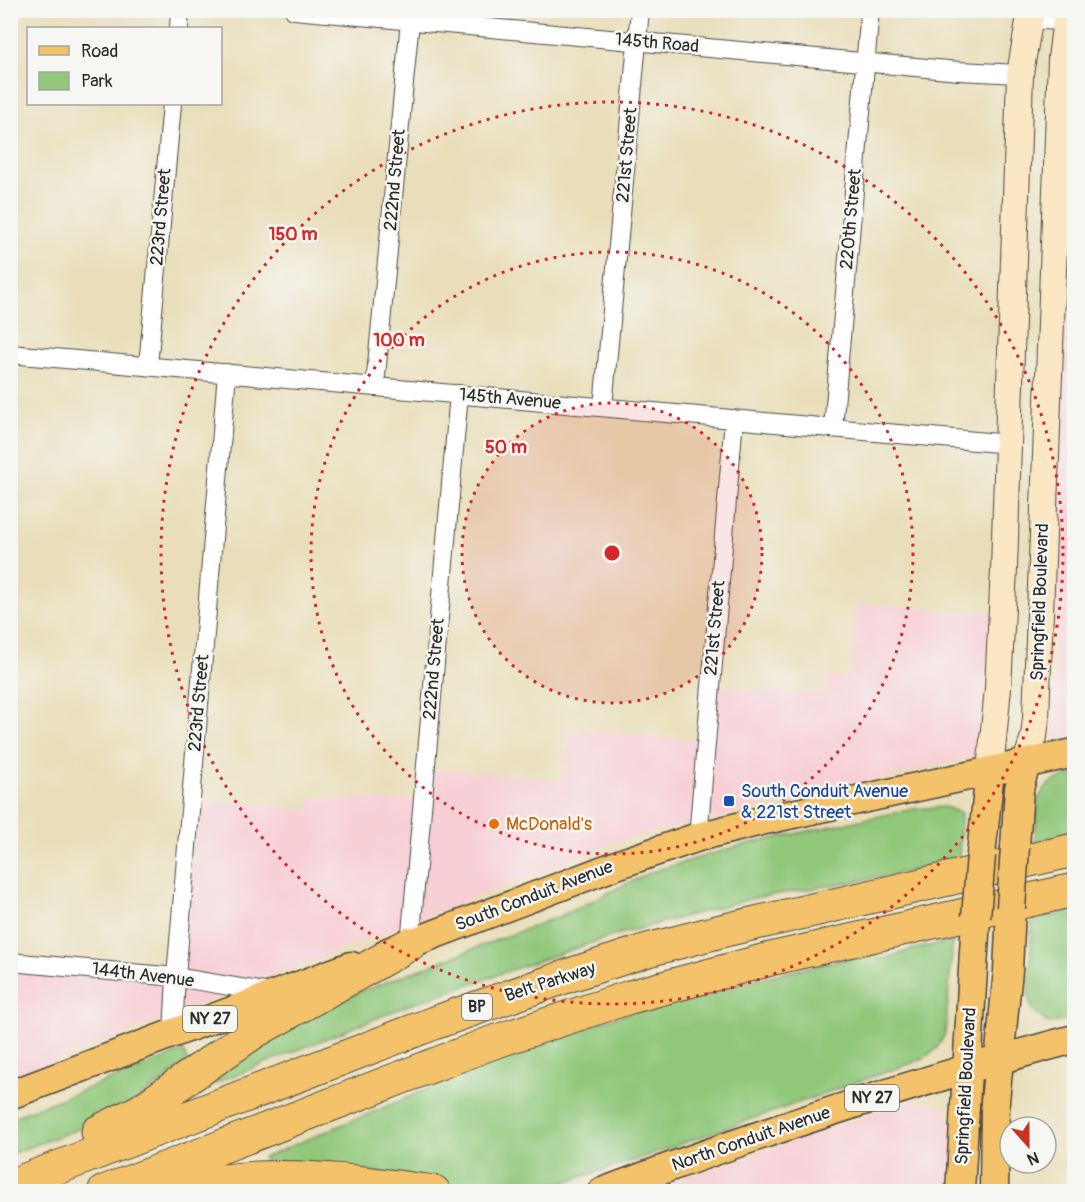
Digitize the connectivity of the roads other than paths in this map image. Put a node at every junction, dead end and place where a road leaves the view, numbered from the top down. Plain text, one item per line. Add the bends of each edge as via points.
1 (180, 10) edge
2 (294, 10) edge
3 (640, 10) edge
4 (870, 10) edge
5 (1030, 15) edge
6 (410, 16) edge
7 (1069, 18) edge
8 (179, 27) edge
9 (638, 41) junction
10 (866, 62) junction
11 (1020, 74) junction
12 (172, 105) edge
13 (10, 354) edge
14 (148, 366) junction
15 (227, 373) junction
16 (375, 386) junction
17 (459, 394) junction
18 (603, 407) junction
19 (734, 419) junction
20 (833, 428) junction
21 (1009, 444) junction
22 (1074, 753) edge
23 (1026, 763) junction
24 (990, 771) junction
25 (698, 837) junction
26 (1074, 850) edge
27 (1074, 890) edge
28 (410, 944) junction
29 (10, 962) edge
30 (176, 977) junction
31 (275, 994) junction
32 (173, 1033) junction
33 (1074, 1039) edge
34 (1000, 1060) junction
35 (968, 1070) junction
36 (10, 1095) edge
37 (10, 1177) edge
38 (10, 1186) edge
39 (104, 1191) edge
40 (165, 1191) edge
41 (434, 1191) edge
42 (602, 1191) edge
43 (960, 1191) edge
44 (994, 1191) edge

1 - 8 street
2 - 6 street, 145th Road
3 - 9 street, 221st Street
4 - 10 street, 220th Street
5 - 7 street
5 - 11 street, Springfield Boulevard
6 - 9 street, 145th Road
6 - 16 street, 222nd Street
7 - 23 street, Springfield Boulevard via 1060,58 1036,718
9 - 10 street, 145th Road
9 - 18 street, 221st Street
10 - 11 street, 145th Road
10 - 20 street, 220th Street
11 - 21 street, Springfield Boulevard
12 - 14 street, 223rd Street
13 - 14 street, 145th Avenue
14 - 15 street, 145th Avenue
15 - 16 street, 145th Avenue
15 - 30 street, 223rd Street
16 - 17 street, 145th Avenue
17 - 18 street, 145th Avenue
17 - 28 street, 222nd Street
18 - 19 street, 145th Avenue
19 - 20 street, 145th Avenue
19 - 25 street, 221st Street
20 - 21 street, 145th Avenue
21 - 24 street, Springfield Boulevard via 998,688
22 - 23 main road, South Conduit Avenue / NY 27
23 - 24 main road, South Conduit Avenue / NY 27
23 - 34 main road, Springfield Boulevard, bridge via 1019,789
24 - 25 main road, South Conduit Avenue / NY 27
24 - 35 main road, Springfield Boulevard, bridge
25 - 28 main road, South Conduit Avenue / NY 27
26 - 38 highway, Belt Parkway / BP via 648,950 424,1027
27 - 39 highway, BP via 780,956 630,997 482,1046
28 - 31 main road, South Conduit Avenue / NY 27
28 - 37 highway via 254,1032 140,1111
29 - 30 street, 144th Avenue
30 - 31 street, 144th Avenue
30 - 32 street, 223rd Street
31 - 32 main road, South Conduit Avenue / NY 27
32 - 36 main road, South Conduit Avenue / NY 27
33 - 34 main road, North Conduit Avenue / NY 27
34 - 35 main road, North Conduit Avenue / NY 27
34 - 44 main road, Springfield Boulevard
35 - 42 main road, North Conduit Avenue / NY 27 via 888,1093
35 - 43 main road, Springfield Boulevard
40 - 41 highway via 239,1178 286,1176

